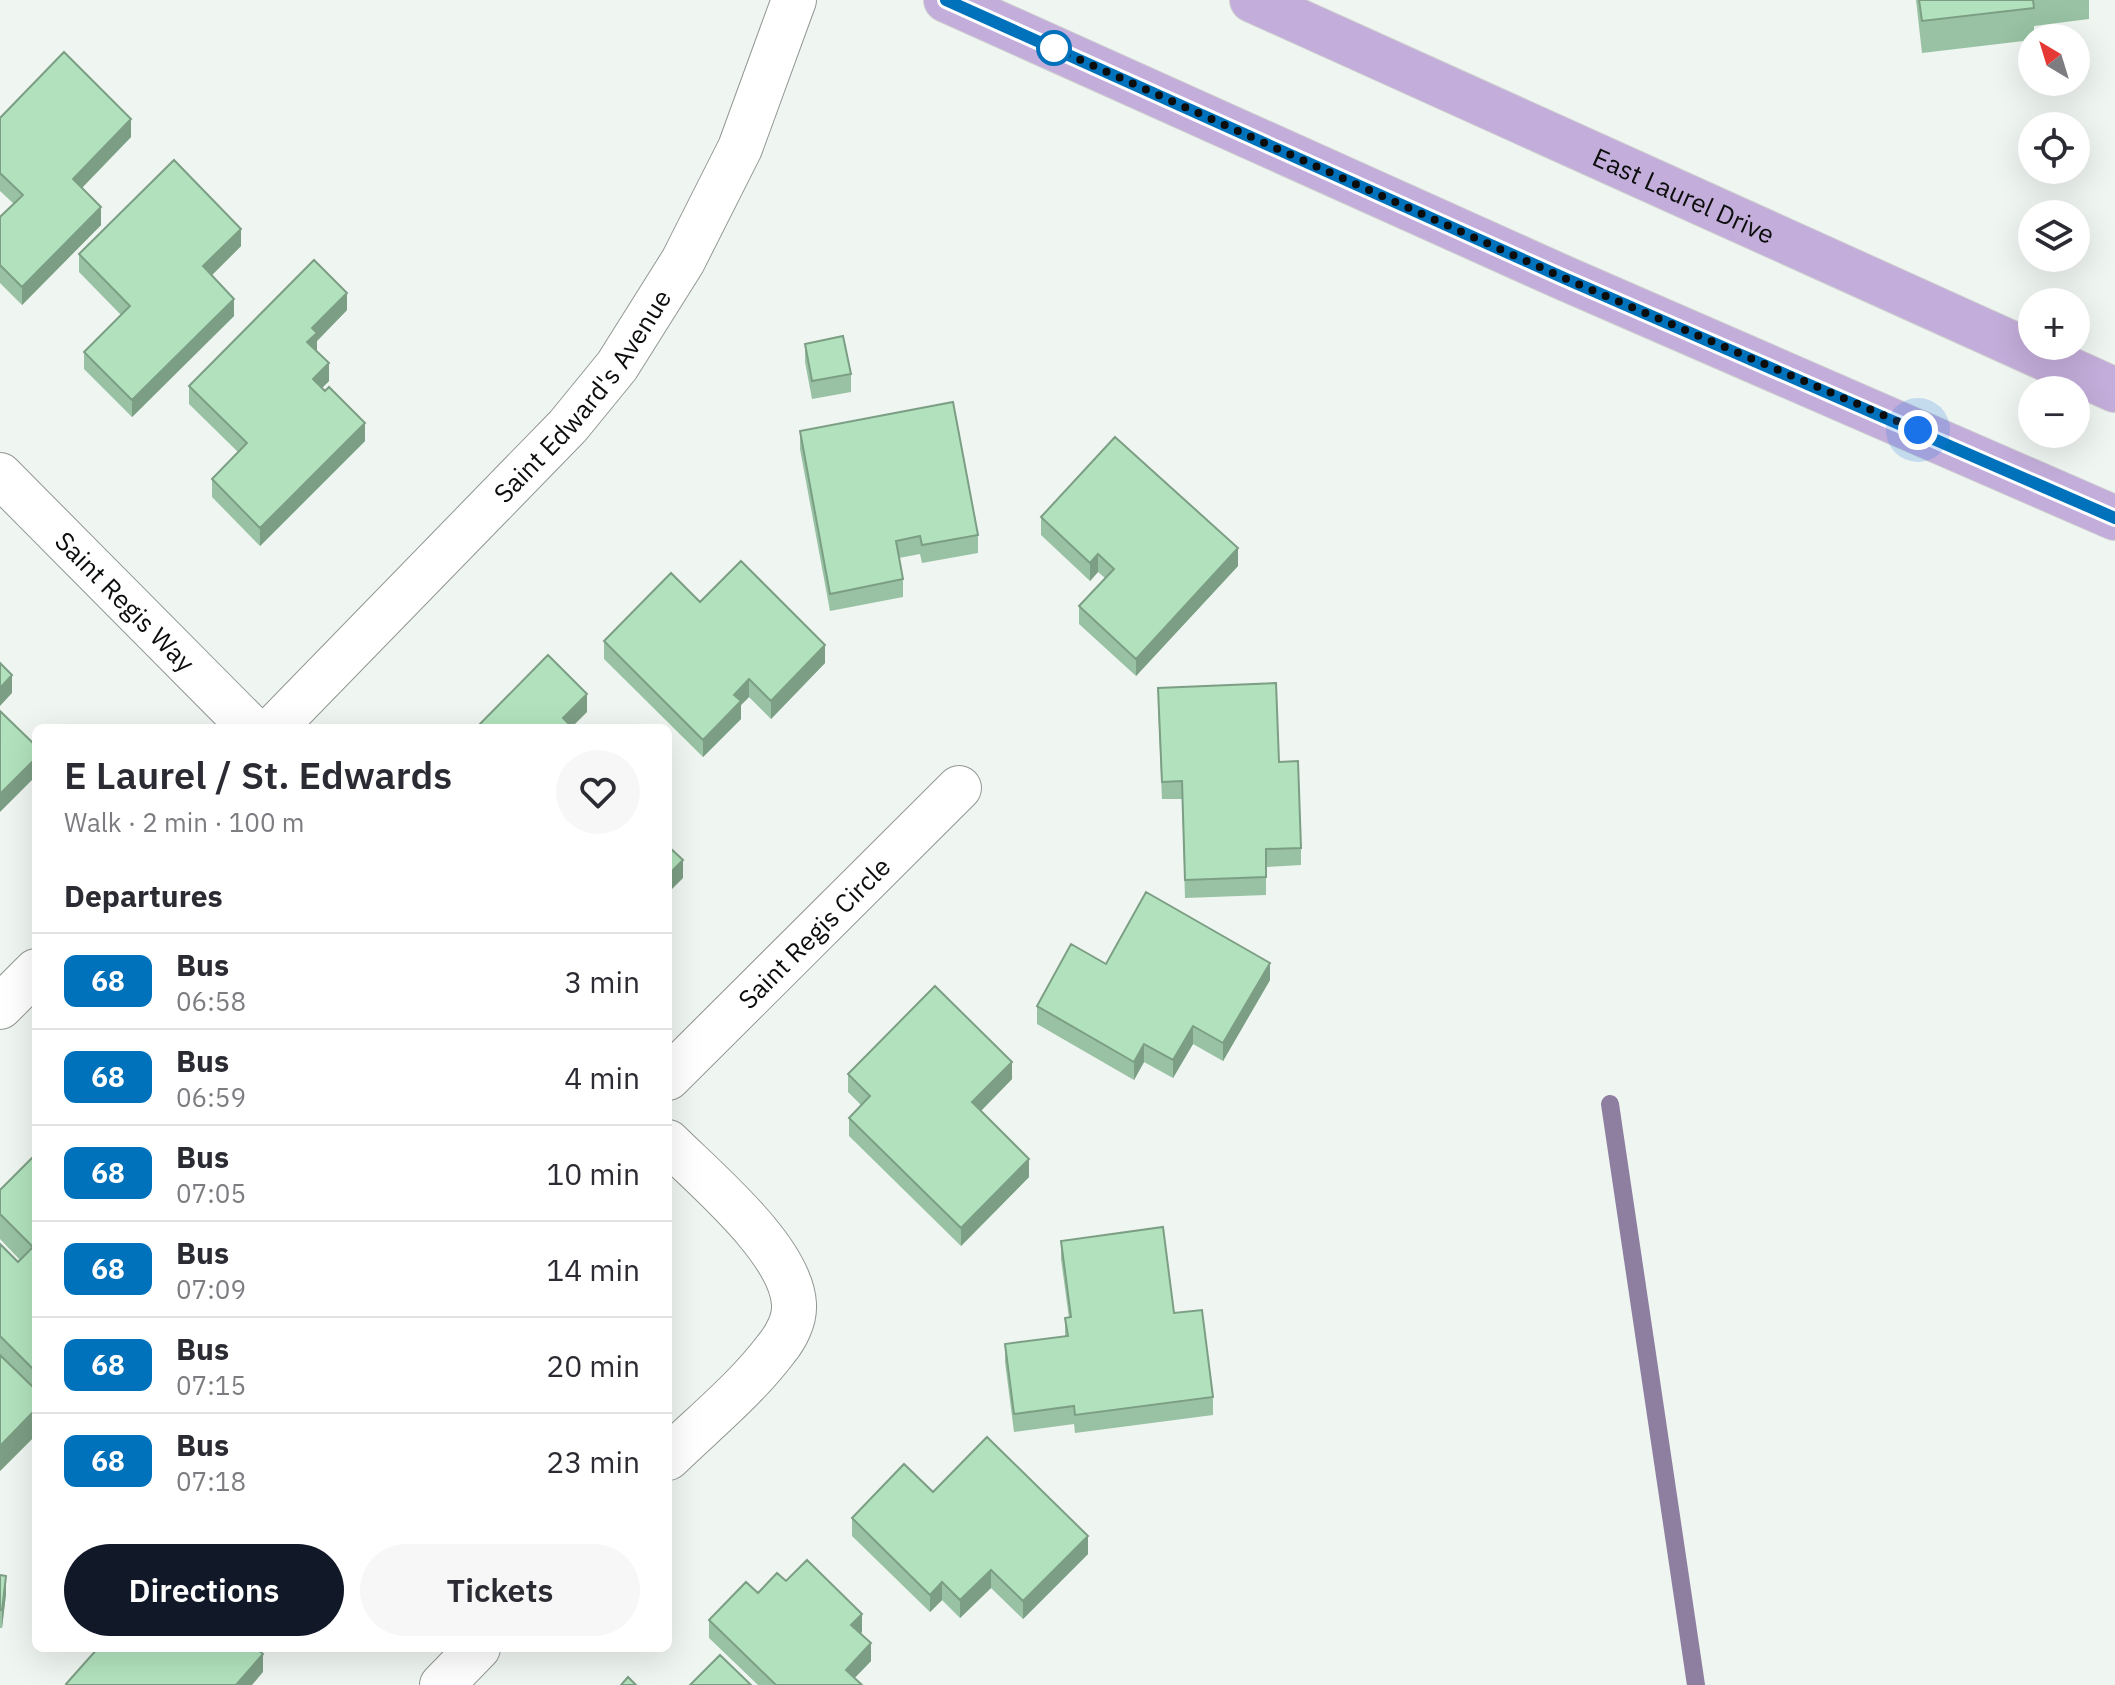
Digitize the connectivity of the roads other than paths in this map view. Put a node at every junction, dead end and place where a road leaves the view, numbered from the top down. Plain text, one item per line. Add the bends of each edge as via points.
1 (794, 0) edge
2 (946, 0) edge
3 (1252, 0) edge
4 (2115, 390) edge
5 (0, 475) edge
6 (2115, 518) edge
7 (247, 724) edge
8 (278, 724) edge
9 (959, 788) dead end
10 (32, 975) edge
11 (0, 1007) edge
12 (672, 1074) edge
13 (672, 1146) edge
14 (672, 1454) edge
15 (474, 1652) edge
16 (442, 1685) edge

1 - 8 street, Saint Edward's Avenue via 740,148 683,261 617,366 568,426
2 - 6 main road
3 - 4 main road, East Laurel Drive
5 - 7 street, Saint Regis Way
9 - 12 street, Saint Regis Circle
10 - 11 street
13 - 14 street via 777,1258 794,1305 791,1325 778,1348
15 - 16 street

